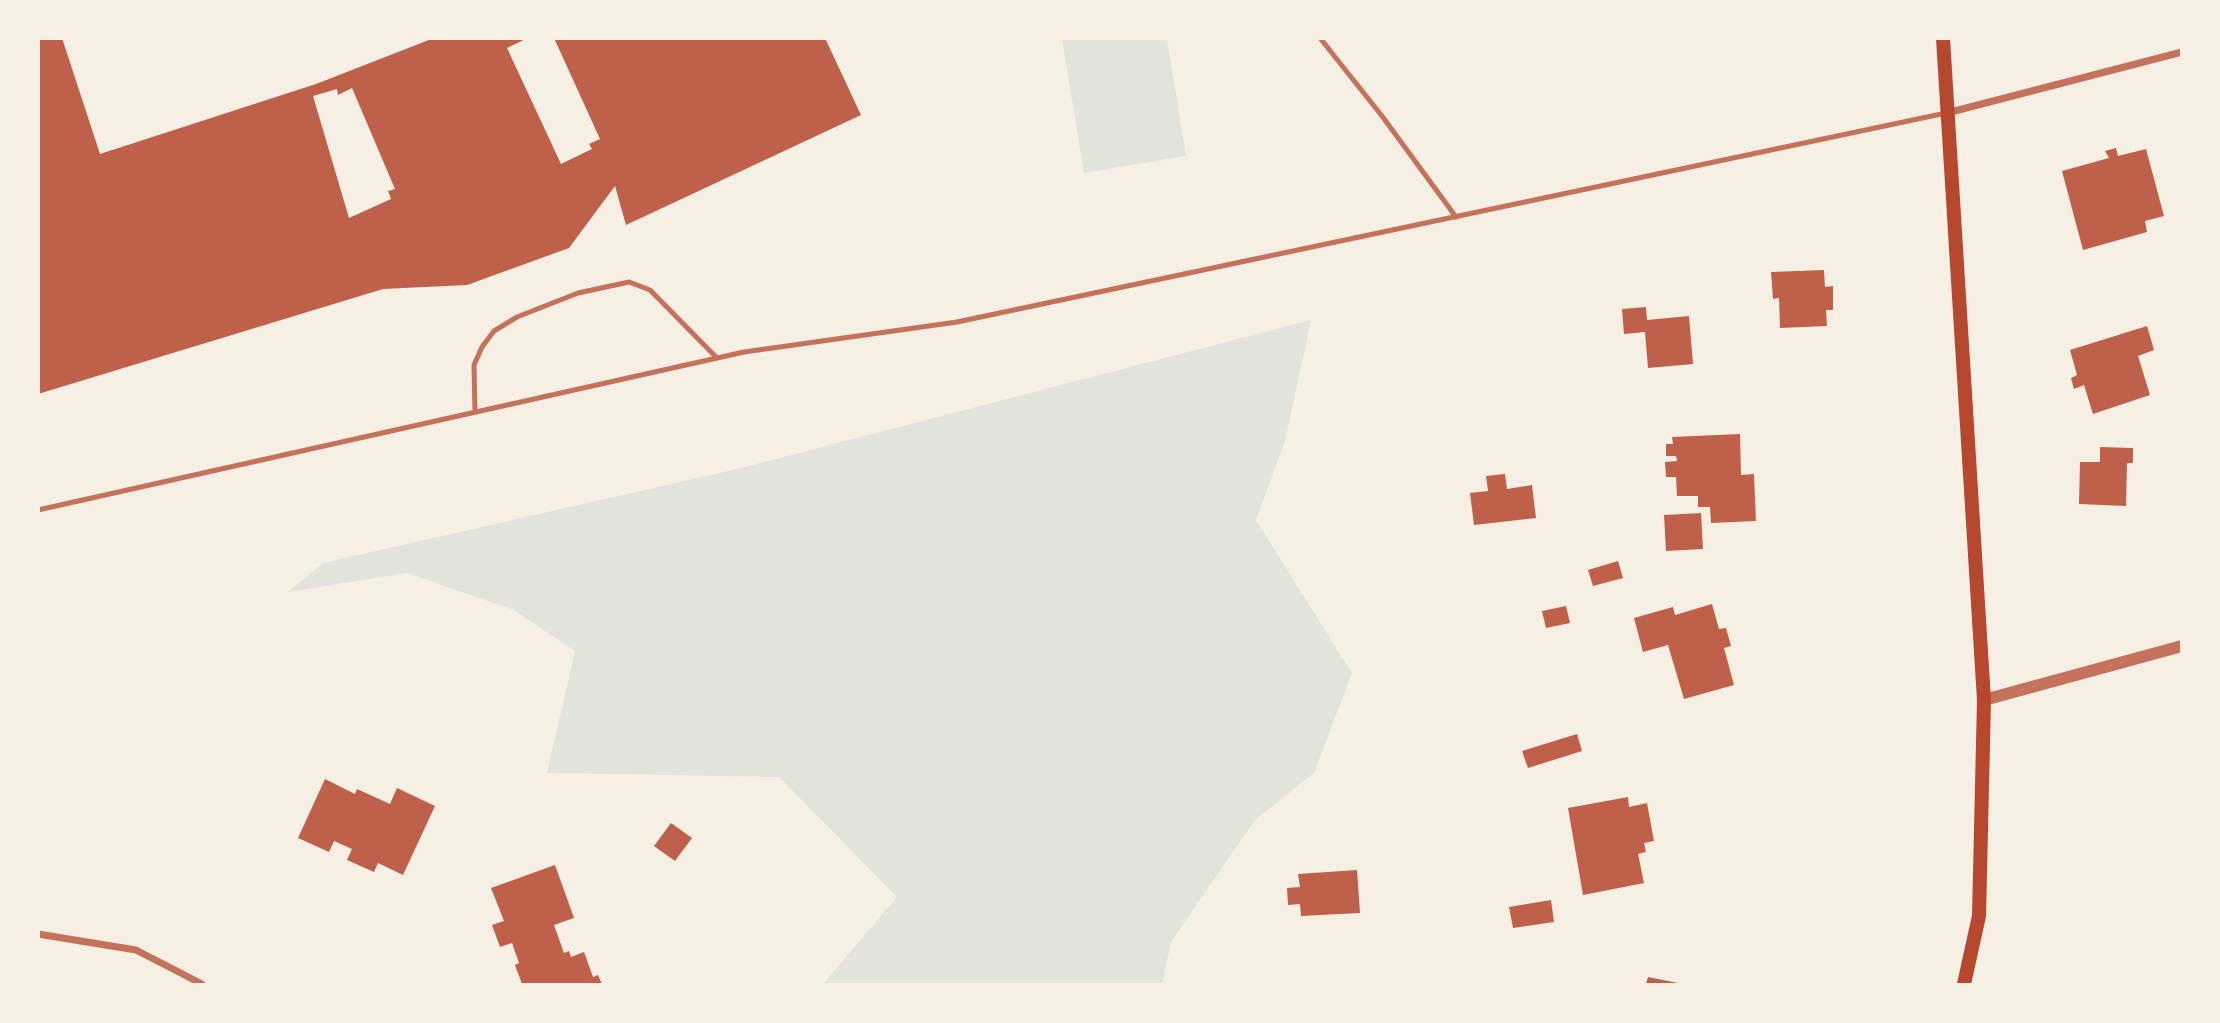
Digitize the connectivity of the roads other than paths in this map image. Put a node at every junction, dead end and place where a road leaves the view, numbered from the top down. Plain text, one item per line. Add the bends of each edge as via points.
1 (1320, 38) edge
2 (1943, 38) edge
3 (2182, 52) edge
4 (1946, 113) junction
5 (1456, 217) junction
6 (718, 358) junction
7 (475, 412) junction
8 (38, 510) edge
9 (2182, 646) edge
10 (1984, 700) junction
11 (38, 934) edge
12 (202, 985) edge
13 (1964, 985) edge

1 - 5 lane
2 - 4 main road
3 - 4 street
4 - 5 lane
4 - 10 main road
5 - 6 lane via 957,323
6 - 7 lane
6 - 7 lane via 650,289 629,282 578,293 494,331 474,365
7 - 8 lane
9 - 10 street
10 - 13 main road via 1979,916
11 - 12 street via 136,950

